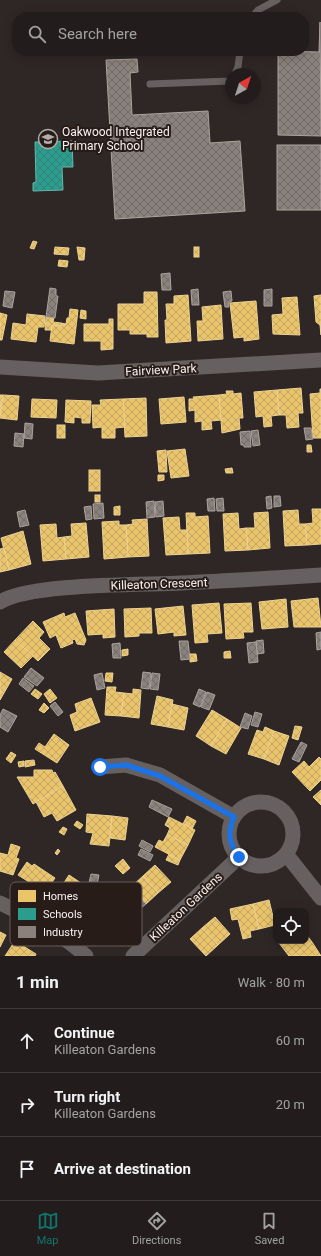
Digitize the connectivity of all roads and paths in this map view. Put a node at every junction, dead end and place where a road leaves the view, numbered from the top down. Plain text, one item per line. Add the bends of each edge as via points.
1 (276, 0) edge
2 (256, 12) edge
3 (239, 56) edge
4 (238, 68) edge
5 (225, 81) edge
6 (150, 84) dead end
7 (321, 360) edge
8 (0, 367) edge
9 (321, 574) edge
10 (0, 602) edge
11 (100, 767) dead end
12 (234, 817) junction
13 (286, 854) junction
14 (239, 857) junction
15 (321, 898) edge
16 (0, 903) edge
17 (10, 908) edge
18 (76, 946) edge
19 (86, 956) edge
20 (133, 956) edge

1 - 2 lane
3 - 4 lane
5 - 6 lane
7 - 8 street, Fairview Park via 98,373
9 - 10 street, Killeaton Crescent via 248,580 58,588 9,596
11 - 12 street via 126,765 160,776
12 - 13 street via 241,809 255,802 271,803 280,807 288,815 293,830 292,845
12 - 14 street via 229,834
13 - 14 street via 278,861 258,866
13 - 15 street
14 - 20 street, Killeaton Gardens
16 - 17 street
18 - 19 street

